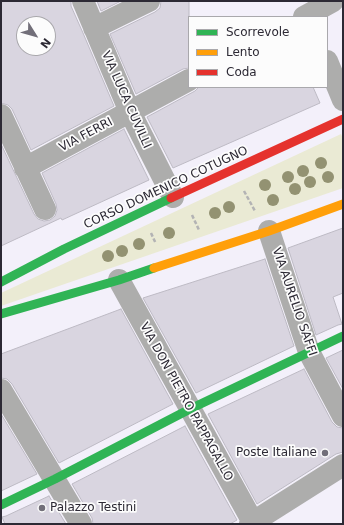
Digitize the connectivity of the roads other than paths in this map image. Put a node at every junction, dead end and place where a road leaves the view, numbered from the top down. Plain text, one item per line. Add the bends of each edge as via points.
1 (82, 1) edge
2 (149, 1) edge
3 (333, 1) edge
4 (306, 12) edge
5 (94, 28) junction
6 (328, 63) edge
7 (188, 81) edge
8 (343, 100) edge
9 (130, 112) junction
10 (1, 115) edge
11 (343, 119) edge
12 (25, 168) junction
13 (181, 203) junction
14 (343, 204) edge
15 (45, 209) dead end
16 (269, 231) junction
17 (119, 280) junction
18 (1, 282) edge
19 (1, 314) edge
20 (343, 336) edge
21 (309, 352) junction
22 (1, 390) edge
23 (190, 409) junction
24 (343, 416) edge
25 (343, 465) edge
26 (54, 479) junction
27 (1, 505) edge
28 (81, 524) edge
29 (252, 524) edge

1 - 5 street, VIA LUCA CUVILLI
2 - 5 street
3 - 4 street
5 - 9 street, VIA LUCA CUVILLI
6 - 8 street
7 - 9 street, VIA FERRI
9 - 12 street, VIA FERRI
9 - 13 street, VIA LUCA CUVILLI
10 - 12 street
11 - 13 street, CORSO DOMENICO COTUGNO
12 - 15 street
13 - 18 street, CORSO DOMENICO COTUGNO via 71,246
14 - 16 street
16 - 17 street
16 - 21 street, VIA AURELIO SAFFI
17 - 19 street
17 - 23 street, VIA DON PIETRO PAPPAGALLO
20 - 21 street
21 - 23 street
21 - 24 street, VIA AURELIO SAFFI
22 - 26 street
23 - 26 street
23 - 29 street, VIA DON PIETRO PAPPAGALLO
25 - 29 street
26 - 27 street
26 - 28 street

